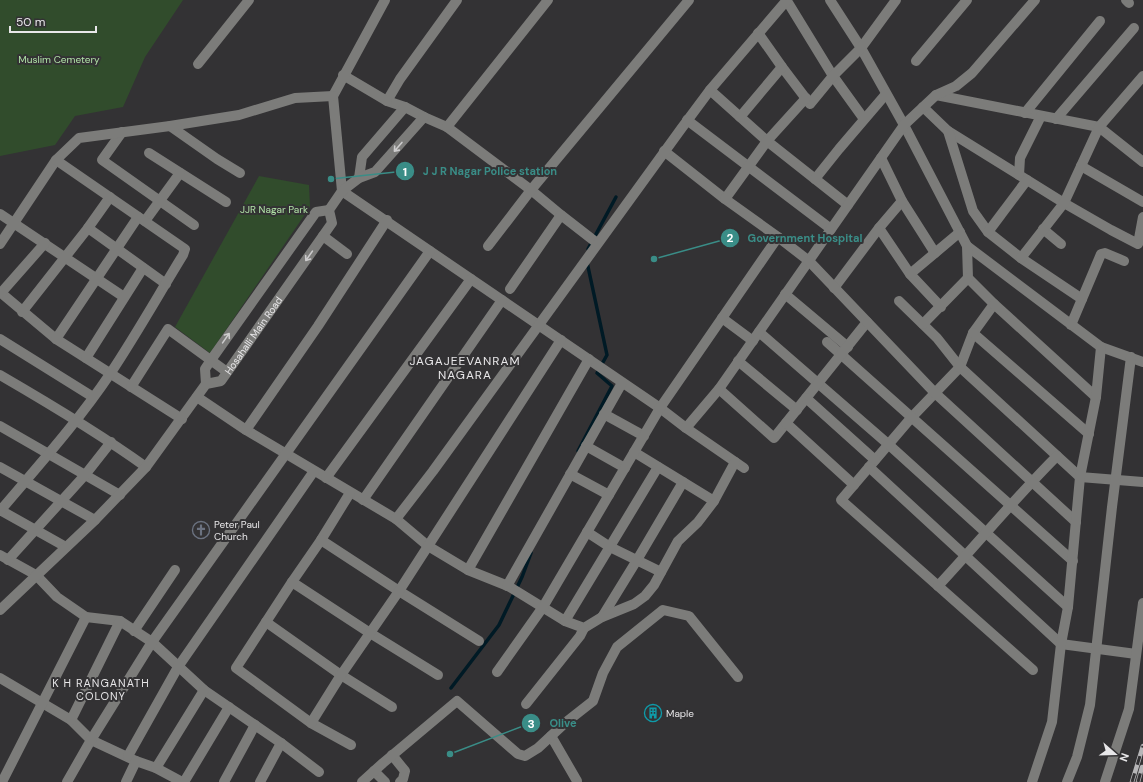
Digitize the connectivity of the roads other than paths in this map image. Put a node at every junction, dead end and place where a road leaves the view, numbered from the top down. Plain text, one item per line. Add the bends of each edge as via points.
1 (385, 0) edge
2 (457, 0) edge
3 (548, 0) edge
4 (689, 0) edge
5 (787, 0) edge
6 (830, 0) edge
7 (896, 0) edge
8 (966, 0) edge
9 (1031, 1) edge
10 (244, 2) edge
11 (1100, 21) dead end
12 (1134, 28) dead end
13 (758, 33) junction
14 (861, 48) junction
15 (916, 61) dead end
16 (198, 64) dead end
17 (782, 67) junction
18 (343, 75) junction
19 (833, 76) junction
20 (1143, 76) edge
21 (710, 90) junction
22 (886, 94) junction
23 (936, 95) junction
24 (333, 96) junction
25 (806, 98) junction
26 (387, 101) junction
27 (405, 107) junction
28 (923, 107) junction
29 (1025, 113) junction
30 (1041, 116) junction
31 (740, 117) junction
32 (424, 118) junction
33 (1056, 119) junction
34 (687, 120) junction
35 (864, 120) junction
36 (904, 125) junction
37 (170, 126) junction
38 (1099, 127) junction
39 (447, 128) junction
40 (122, 132) junction
41 (948, 132) junction
42 (767, 141) junction
43 (664, 151) junction
44 (149, 153) dead end
45 (881, 158) junction
46 (56, 160) junction
47 (1143, 162) edge
48 (1081, 166) junction
49 (749, 167) junction
50 (180, 173) junction
51 (240, 173) dead end
52 (1023, 177) junction
53 (358, 178) junction
54 (815, 179) junction
55 (531, 190) junction
56 (342, 191) junction
57 (110, 197) junction
58 (725, 199) junction
59 (160, 200) junction
60 (902, 201) junction
61 (226, 202) dead end
62 (1064, 202) junction
63 (1143, 202) edge
64 (848, 205) junction
65 (329, 210) junction
66 (0, 214) edge
67 (561, 215) junction
68 (1143, 217) edge
69 (142, 219) junction
70 (387, 220) junction
71 (14, 222) junction
72 (194, 225) dead end
73 (88, 228) junction
74 (879, 228) junction
75 (831, 229) junction
76 (1043, 229) junction
77 (960, 232) junction
78 (988, 232) junction
79 (323, 236) junction
80 (778, 237) junction
81 (593, 240) junction
82 (45, 243) junction
83 (0, 244) edge
84 (1061, 244) dead end
85 (488, 246) dead end
86 (967, 246) junction
87 (117, 249) junction
88 (430, 251) junction
89 (935, 253) junction
90 (347, 254) dead end
91 (66, 257) junction
92 (1022, 258) junction
93 (809, 261) junction
94 (1124, 261) dead end
95 (143, 268) junction
96 (910, 274) junction
97 (97, 278) junction
98 (968, 278) junction
99 (471, 279) junction
100 (166, 284) junction
101 (834, 288) junction
102 (510, 289) dead end
103 (1, 293) edge
104 (785, 294) junction
105 (124, 297) junction
106 (502, 300) junction
107 (1082, 300) junction
108 (899, 301) dead end
109 (994, 304) junction
110 (941, 306) junction
111 (22, 312) junction
112 (722, 318) junction
113 (867, 322) junction
114 (923, 324) junction
115 (539, 325) junction
116 (1071, 325) junction
117 (973, 334) junction
118 (756, 337) junction
119 (0, 339) edge
120 (56, 339) junction
121 (561, 340) junction
122 (827, 342) dead end
123 (848, 347) junction
124 (1101, 347) junction
125 (841, 355) junction
126 (86, 358) junction
127 (1131, 358) junction
128 (211, 360) junction
129 (738, 361) junction
130 (592, 362) junction
131 (1143, 362) edge
132 (960, 368) junction
133 (227, 372) junction
134 (110, 374) junction
135 (0, 375) edge
136 (622, 383) junction
137 (206, 384) junction
138 (818, 384) junction
139 (131, 387) junction
140 (719, 389) junction
141 (935, 393) junction
142 (93, 397) junction
143 (197, 397) junction
144 (1096, 397) junction
145 (806, 398) junction
146 (660, 408) junction
147 (797, 410) junction
148 (604, 414) junction
149 (911, 418) junction
150 (182, 419) junction
151 (76, 420) junction
152 (786, 423) junction
153 (0, 426) edge
154 (686, 428) junction
155 (246, 430) junction
156 (1089, 434) junction
157 (644, 436) junction
158 (111, 442) junction
159 (888, 444) junction
160 (586, 446) junction
161 (634, 452) junction
162 (49, 454) junction
163 (286, 454) junction
164 (1057, 456) junction
165 (735, 462) junction
166 (872, 463) junction
167 (0, 467) edge
168 (146, 467) junction
169 (658, 467) junction
170 (625, 468) junction
171 (744, 468) dead end
172 (314, 471) junction
173 (570, 474) junction
174 (85, 475) junction
175 (1080, 477) junction
176 (326, 478) junction
177 (1116, 480) junction
178 (1032, 481) junction
179 (25, 482) junction
180 (683, 482) junction
181 (1143, 482) edge
182 (854, 485) junction
183 (350, 492) junction
184 (120, 495) junction
185 (609, 496) junction
186 (62, 500) junction
187 (363, 500) junction
188 (714, 501) junction
189 (1011, 506) junction
190 (0, 511) edge
191 (396, 519) junction
192 (95, 520) junction
193 (1076, 522) junction
194 (36, 530) junction
195 (587, 532) junction
196 (986, 533) junction
197 (321, 540) junction
198 (428, 546) junction
199 (66, 547) junction
200 (610, 547) junction
201 (965, 556) junction
202 (4, 557) edge
203 (637, 560) junction
204 (1073, 561) junction
205 (175, 570) dead end
206 (468, 570) junction
207 (661, 572) junction
208 (36, 575) junction
209 (292, 582) junction
210 (938, 586) junction
211 (509, 587) junction
212 (399, 591) junction
213 (1143, 603) edge
214 (543, 607) junction
215 (1068, 607) junction
216 (0, 610) edge
217 (86, 617) junction
218 (602, 617) junction
219 (120, 621) junction
220 (565, 621) junction
221 (266, 622) junction
222 (584, 628) junction
223 (134, 630) junction
224 (370, 633) junction
225 (479, 641) dead end
226 (152, 642) junction
227 (1062, 644) junction
228 (1097, 648) junction
229 (1136, 654) junction
230 (178, 668) junction
231 (1033, 670) dead end
232 (497, 672) dead end
233 (341, 675) junction
234 (438, 676) dead end
235 (738, 677) dead end
236 (0, 678) edge
237 (204, 690) junction
238 (43, 703) junction
239 (526, 704) dead end
240 (229, 707) junction
241 (392, 707) dead end
242 (71, 720) junction
243 (311, 723) junction
244 (255, 725) junction
245 (551, 736) junction
246 (91, 740) junction
247 (281, 743) junction
248 (351, 745) dead end
249 (392, 755) junction
250 (132, 759) junction
251 (156, 768) junction
252 (374, 771) junction
253 (319, 772) dead end
254 (577, 781) dead end
255 (2, 782) edge
256 (67, 782) edge
257 (126, 782) edge
258 (183, 782) edge
259 (224, 782) edge
260 (260, 782) edge
261 (362, 782) edge
262 (385, 782) edge
263 (400, 782) edge
264 (1032, 782) edge
265 (1067, 782) edge
266 (1105, 782) edge

1 - 18 street
2 - 26 street
3 - 39 street
4 - 55 street
5 - 13 street
5 - 19 street
6 - 14 street
7 - 14 street
8 - 15 street
9 - 23 street via 972,73 956,86
10 - 16 street
11 - 29 street
12 - 33 street
13 - 17 street
13 - 21 street
14 - 19 street
14 - 22 street
17 - 25 street
17 - 31 street
18 - 24 street
18 - 26 street
19 - 25 street via 810,104
19 - 35 street
20 - 38 street
21 - 31 street
21 - 34 street
22 - 35 street
22 - 36 street
23 - 28 street
23 - 29 street
24 - 37 street via 295,98 239,115
24 - 56 street
25 - 42 street
26 - 27 street
27 - 32 street
27 - 53 street via 362,157
28 - 36 street
28 - 41 street
29 - 30 street
30 - 33 street
30 - 52 street via 1020,158
31 - 42 street
32 - 39 street
32 -> 53 street via 375,172
33 - 38 street
34 - 43 street
34 - 49 street
35 - 54 street
36 - 45 street
36 - 77 street
37 - 40 street
37 - 51 street
38 - 47 street
38 - 48 street
39 - 55 street
40 - 46 street via 79,138
40 - 59 street via 102,160
41 - 52 street
41 - 78 street via 973,211
42 - 49 street
42 - 54 street
43 - 58 street
43 - 81 street
44 - 50 street
45 - 60 street
45 - 64 street
46 - 57 street
46 - 71 street
48 - 62 street
48 - 63 street
49 - 58 street
49 - 75 street
50 - 59 street
50 - 61 street
52 - 62 street
52 - 78 street
53 - 56 street
54 - 64 street
55 - 67 street
55 - 85 street
56 - 65 street
56 - 70 street
57 - 69 street
57 - 73 street
58 - 80 street
59 - 69 street
59 - 72 street
60 - 74 street
60 - 89 street
62 - 68 street via 1138,244
62 - 76 street
64 - 75 street
65 - 79 street, Hosahalli Main Road via 332,223
128 -> 65 street via 316,212
66 - 71 street
67 - 81 street
67 - 102 street
69 - 87 street
69 - 100 street via 185,249
70 - 88 street
70 - 155 street
71 - 82 street
71 - 83 street
73 - 87 street
73 - 91 street
74 - 96 street
74 - 101 street
75 - 93 street
76 - 84 street
76 - 92 street
77 - 86 street
77 - 89 street
78 - 92 street
79 - 90 street
79 -> 133 street, Hosahalli Main Road
80 - 93 street
80 - 112 street
81 - 115 street via 590,253
82 - 91 street
82 - 103 street
86 - 98 street
86 - 116 street
87 - 95 street
87 - 97 street
88 - 99 street
88 - 163 street
89 - 96 street
91 - 97 street
91 - 111 street
92 - 107 street
93 - 101 street
93 - 104 street
94 - 107 street via 1105,253 1101,254
95 - 100 street
95 - 105 street
96 - 110 street
97 - 105 street
97 - 120 street
98 - 109 street
98 - 110 street
99 - 106 street
99 - 176 street
100 - 134 street
101 - 113 street
103 - 111 street
104 - 118 street
104 - 123 street
105 - 126 street
106 - 115 street
106 - 187 street
107 - 116 street
108 - 114 street
109 - 117 street
109 - 144 street
110 - 114 street
111 - 120 street
112 - 118 street
112 - 146 street
113 - 123 street
113 - 141 street
114 - 132 street
115 - 121 street
115 - 191 street
116 - 124 street
117 - 132 street
117 - 156 street
118 - 129 street
118 - 138 street
119 - 142 street
120 - 126 street
121 - 130 street
121 - 198 street
122 - 125 street
123 - 125 street
124 - 127 street
124 - 144 street
125 - 138 street
125 - 149 street
126 - 134 street
127 - 131 street
127 - 177 street
128 - 133 street
128 - 137 street via 205,369
128 - 139 street via 168,329
129 - 140 street
129 - 147 street
130 - 136 street
130 - 206 street
132 - 141 street
132 - 164 street
133 - 137 street, Hosahalli Main Road via 221,381
134 - 139 street
134 - 142 street
135 - 151 street
136 - 146 street
136 - 148 street
137 - 143 street
138 - 145 street
138 - 159 street
139 - 150 street
140 - 152 street via 774,438
140 - 154 street
141 - 149 street
141 - 178 street
142 - 151 street
143 - 150 street
143 - 155 street
144 - 156 street
145 - 147 street
145 - 166 street
146 - 154 street
146 - 157 street
147 - 152 street
148 - 157 street
148 - 160 street
149 - 159 street
149 - 189 street
150 - 168 street
151 - 158 street
151 - 162 street
152 - 182 street
153 - 162 street
154 - 165 street
155 - 163 street
156 - 175 street
157 - 161 street
158 - 168 street
158 - 174 street
159 - 166 street
159 - 196 street
160 - 170 street
160 - 173 street
161 - 169 street
161 - 170 street
162 - 174 street
162 - 179 street
163 - 172 street
163 - 226 street
164 - 175 street
164 - 178 street
165 - 171 street
165 - 188 street
166 - 182 street
166 - 201 street
167 - 179 street
168 - 184 street
169 - 180 street
169 - 200 street
170 - 185 street
172 - 176 street
172 - 230 street
173 - 185 street
173 - 211 street
174 - 184 street
174 - 186 street
175 - 177 street
175 - 193 street
176 - 183 street
177 - 181 street
177 - 228 street
178 - 189 street
178 - 193 street
179 - 186 street
179 - 190 street
180 - 188 street
180 - 203 street
182 - 210 street via 841,500
183 - 187 street
183 - 197 street
184 - 192 street
185 - 195 street
186 - 192 street
186 - 194 street
187 - 191 street
188 - 207 street via 698,522 678,541
189 - 196 street
189 - 204 street
190 - 194 street
191 - 198 street
192 - 199 street
193 - 204 street
194 - 199 street
194 - 202 street
195 - 200 street
195 - 214 street
196 - 201 street
196 - 215 street
197 - 209 street
197 - 212 street
198 - 206 street
198 - 212 street
199 - 208 street
200 - 203 street
200 - 220 street
201 - 210 street
201 - 227 street
202 - 208 street
203 - 207 street
203 - 218 street
204 - 215 street
205 - 223 street
206 - 211 street
207 - 218 street via 645,596 634,604
208 - 216 street
208 - 217 street via 57,597
209 - 221 street
209 - 224 street
210 - 231 street
211 - 214 street
212 - 224 street
212 - 225 street
213 - 229 street
214 - 220 street
214 - 232 street
215 - 227 street
217 - 219 street
217 - 238 street
218 - 222 street
219 - 223 street
219 - 242 street
220 - 222 street
221 - 233 street
221 - 243 street via 236,668
222 - 239 street
223 - 226 street
224 - 233 street
224 - 234 street
226 - 230 street
226 - 246 street
227 - 228 street
227 - 264 street via 1052,722
228 - 229 street
228 - 265 street via 1090,705
229 - 266 street via 1129,709
230 - 237 street
230 - 250 street
233 - 241 street
233 - 243 street
235 - 245 street via 689,616 663,610 617,648 592,701
236 - 238 street
237 - 240 street
237 - 251 street
238 - 242 street
238 - 255 street
240 - 244 street
240 - 258 street
242 - 246 street
243 - 248 street
244 - 247 street
244 - 259 street
245 - 249 street via 525,756 518,754 457,701
245 - 254 street
246 - 250 street
246 - 256 street
247 - 253 street
247 - 260 street
249 - 252 street
249 - 263 street via 405,771
250 - 251 street
250 - 257 street
251 - 258 street
252 - 261 street
252 - 262 street

